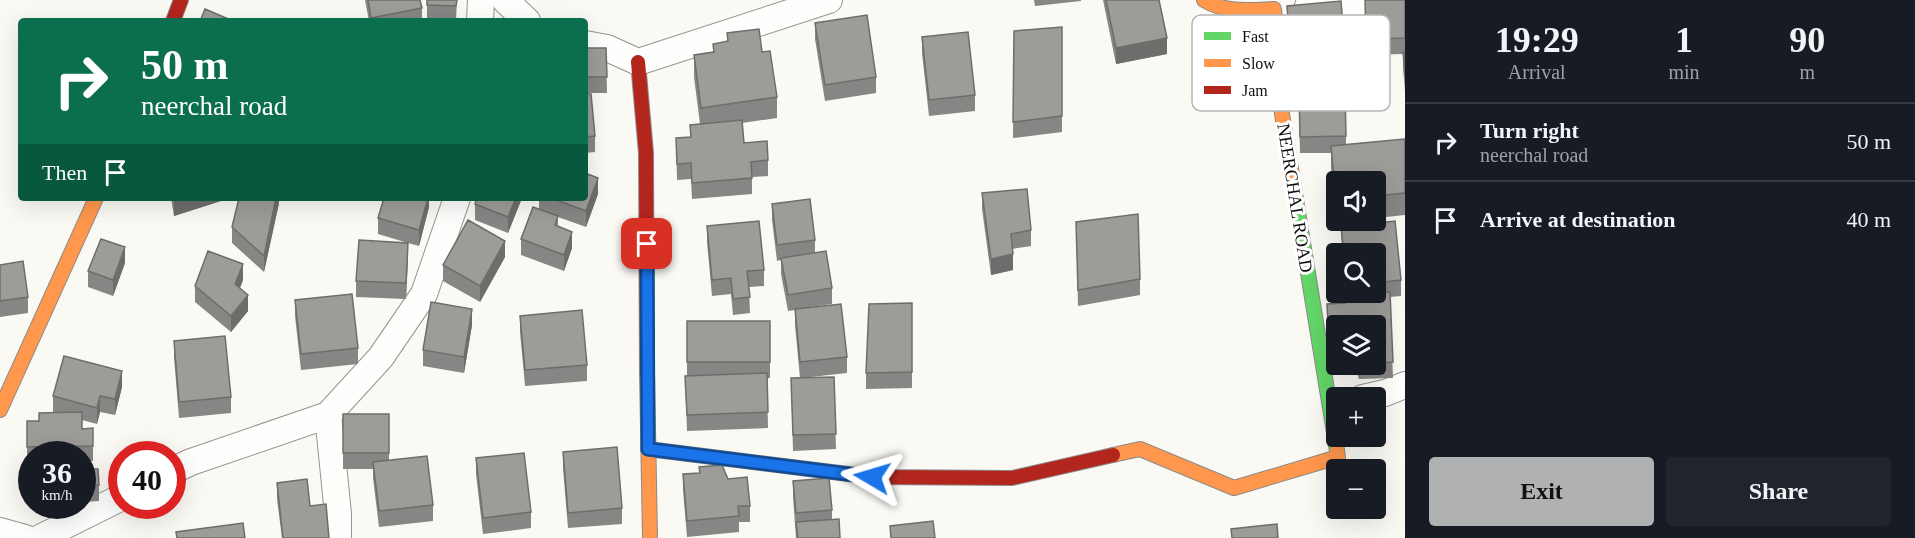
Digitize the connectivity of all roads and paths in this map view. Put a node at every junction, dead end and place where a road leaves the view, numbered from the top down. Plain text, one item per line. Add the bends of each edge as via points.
1 (181, 0) edge
2 (481, 0) edge
3 (505, 0) edge
4 (829, 0) edge
5 (1204, 0) edge
6 (1380, 0) edge
7 (1275, 9) junction
8 (1275, 15) edge
9 (174, 18) edge
10 (480, 18) edge
11 (524, 18) edge
12 (588, 45) edge
13 (638, 62) junction
14 (1282, 111) edge
15 (95, 201) edge
16 (456, 201) edge
17 (1405, 385) edge
18 (1330, 387) edge
19 (1386, 393) edge
20 (0, 410) edge
21 (328, 415) junction
22 (1336, 447) edge
23 (648, 449) junction
24 (186, 464) edge
25 (108, 504) edge
26 (0, 531) edge
27 (26, 538) edge
28 (40, 538) edge
29 (338, 538) edge
30 (650, 538) edge

1 - 9 street
2 - 10 street
3 - 11 street
4 - 13 street
5 - 7 street via 1235,10
6 - 7 street
7 - 8 street, NEERCHAL ROAD
12 - 13 street via 607,48
13 - 23 street via 646,153
14 - 18 street, NEERCHAL ROAD
15 - 20 street
16 - 21 street via 424,294 381,357
17 - 19 street
21 - 24 street
21 - 29 street
22 - 23 street, NEERCHAL ROAD via 1338,457 1234,488 1140,449 1012,478 872,477
23 - 30 street
25 - 28 street
26 - 27 street

